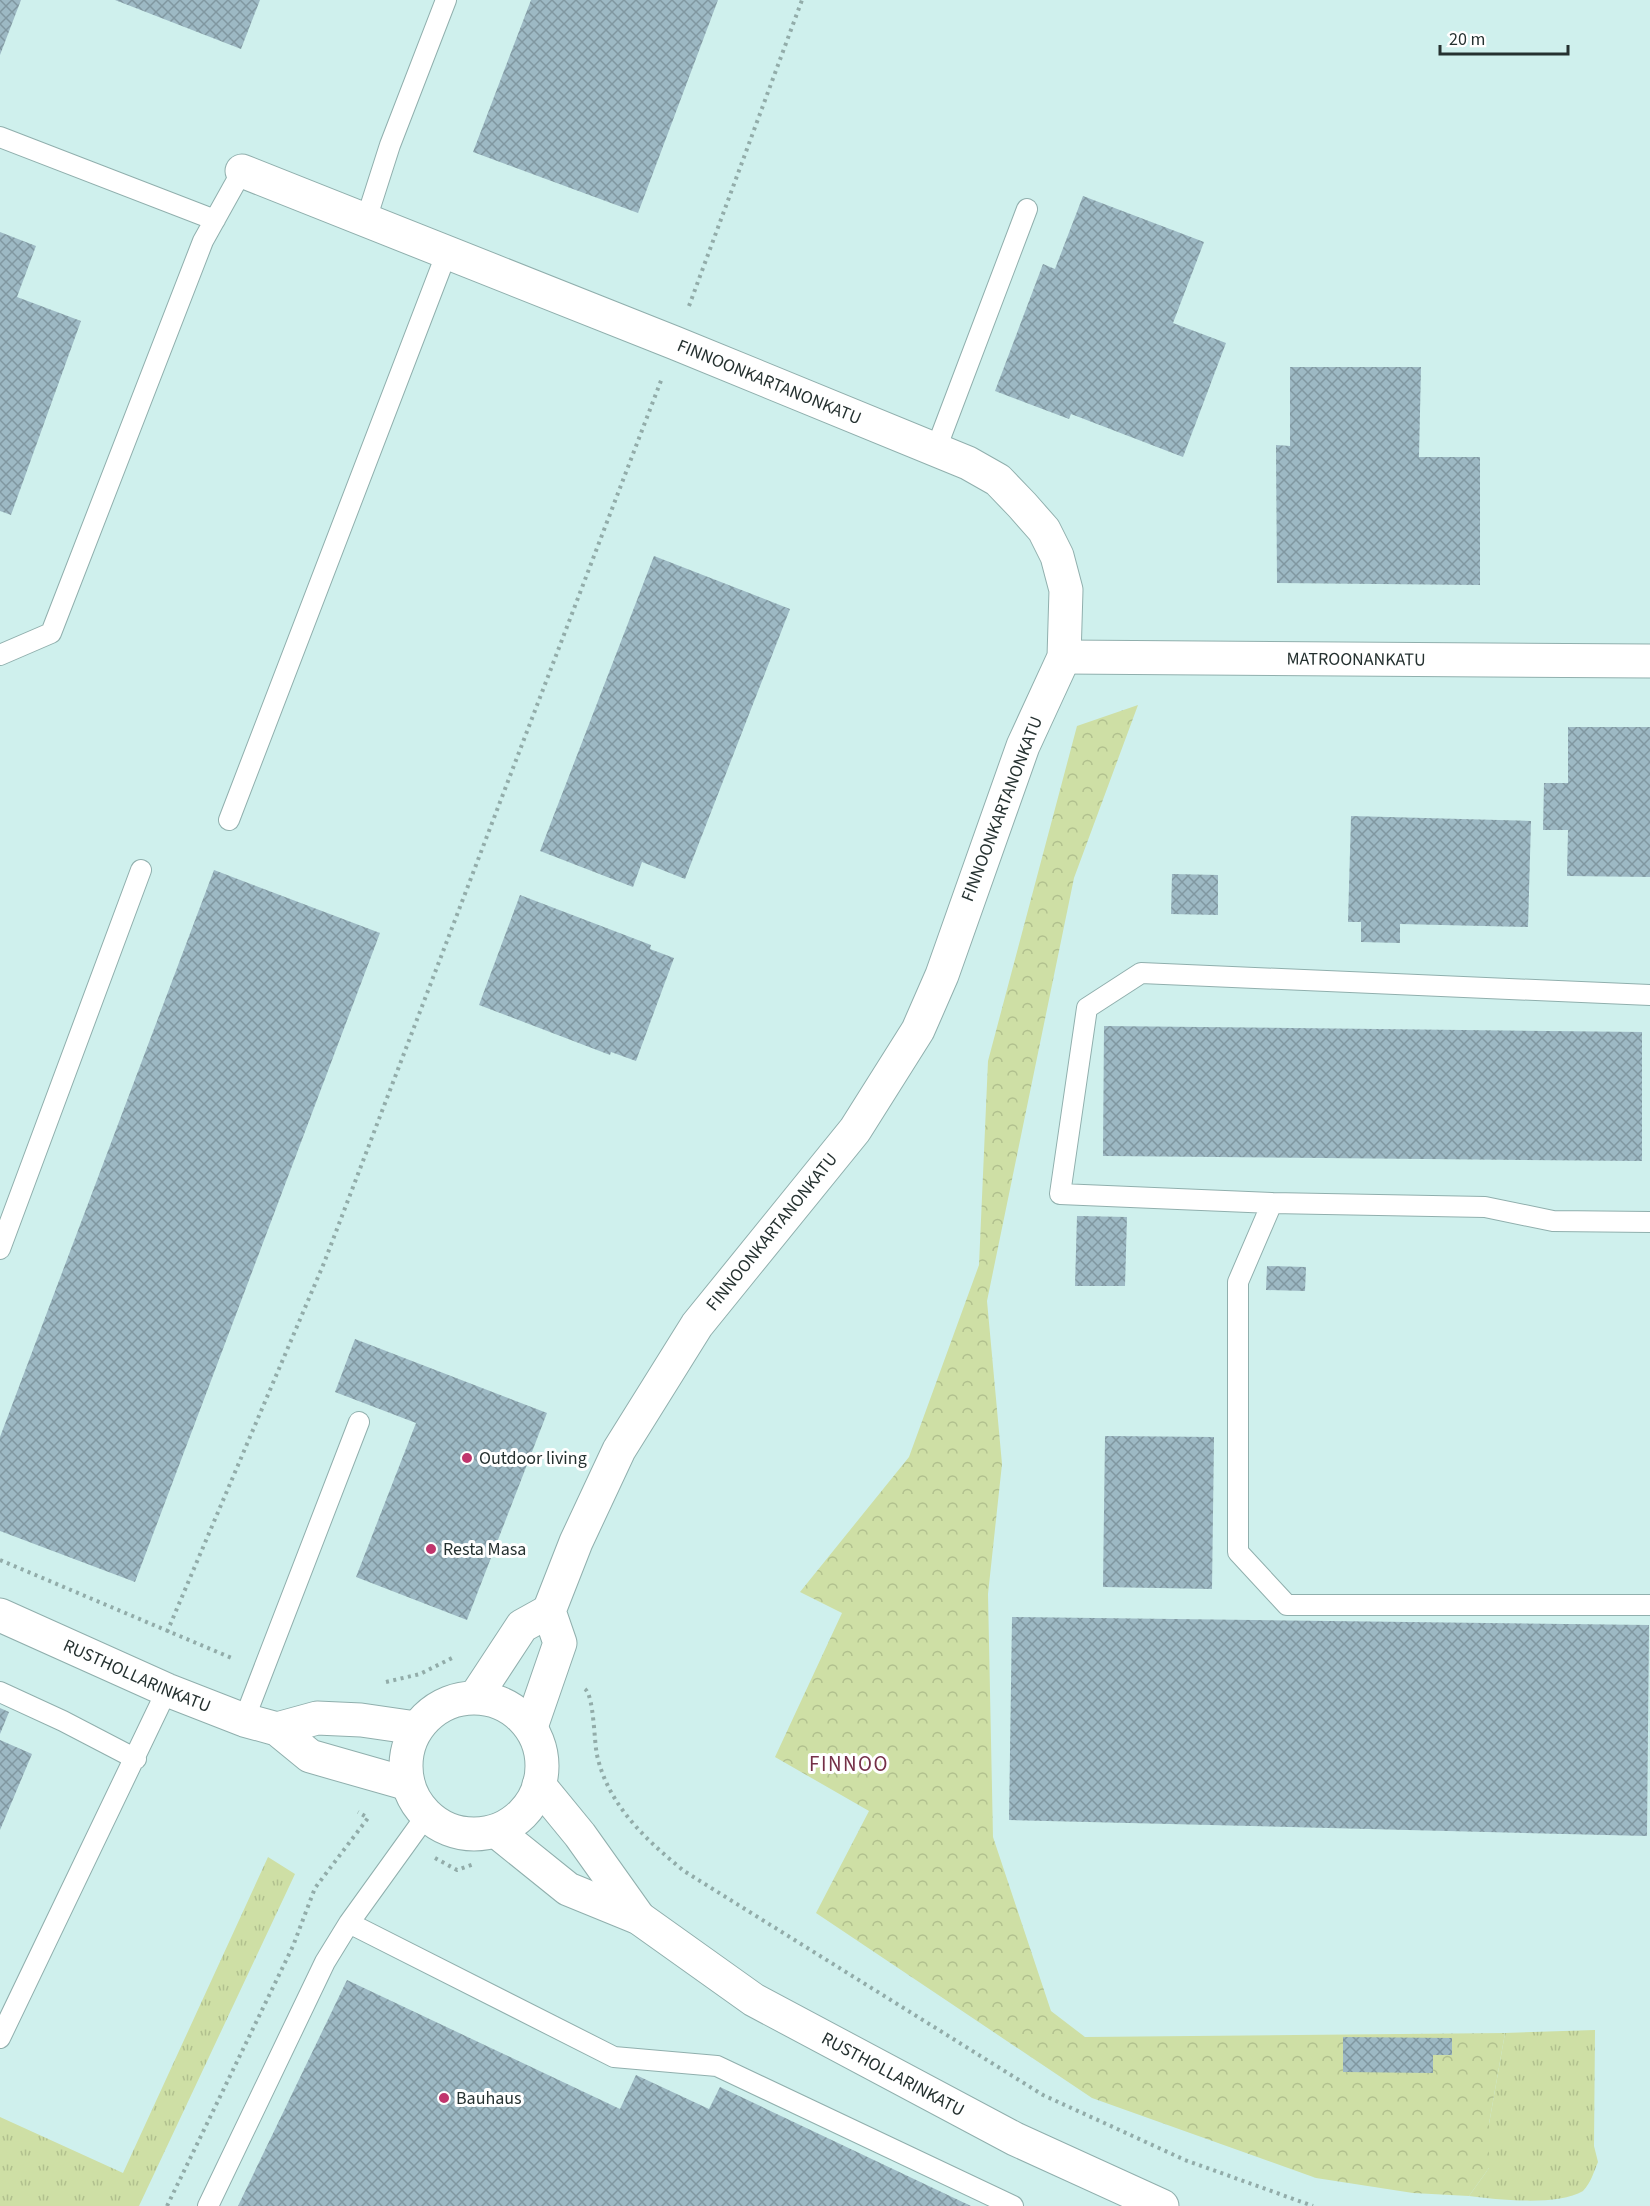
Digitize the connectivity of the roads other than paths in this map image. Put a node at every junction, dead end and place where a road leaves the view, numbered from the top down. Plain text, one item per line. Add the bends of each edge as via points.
1 (446, 0) edge
2 (0, 137) edge
3 (242, 171) joint
4 (1027, 209) dead end
5 (215, 220) junction
6 (366, 220) junction
7 (447, 252) junction
8 (936, 448) junction
9 (0, 655) edge
10 (1064, 657) junction
11 (1650, 661) edge
12 (229, 820) dead end
13 (141, 870) dead end
14 (1650, 995) edge
15 (1272, 1203) junction
16 (1650, 1222) edge
17 (0, 1249) edge
18 (359, 1422) dead end
19 (1650, 1605) edge
20 (549, 1611) junction
21 (0, 1615) edge
22 (167, 1690) junction
23 (0, 1692) edge
24 (477, 1696) junction
25 (244, 1720) junction
26 (531, 1726) junction
27 (416, 1728) junction
28 (277, 1729) junction
29 (136, 1759) junction
30 (408, 1784) junction
31 (539, 1785) junction
32 (426, 1816) junction
33 (496, 1831) junction
34 (639, 1918) junction
35 (349, 1923) junction
36 (0, 2038) edge
37 (208, 2206) edge
38 (1013, 2206) edge
39 (1162, 2206) edge

1 - 6 lane via 390,145
2 - 5 lane
3 - 5 lane
3 - 6 street, FINNOONKARTANONKATU
4 - 8 lane
5 - 9 lane via 203,241 51,633
6 - 7 street, FINNOONKARTANONKATU
7 - 8 street, FINNOONKARTANONKATU
7 - 12 lane
8 - 10 street, FINNOONKARTANONKATU via 998,480 1044,530 1057,556 1066,590
10 - 11 street, MATROONANKATU
10 - 20 street, FINNOONKARTANONKATU via 1023,746 942,975 918,1030 855,1130 697,1325 650,1397 614,1460
13 - 17 lane
14 - 15 lane via 1141,973 1087,1008 1060,1194
15 - 16 lane via 1485,1207 1552,1221
15 - 19 lane via 1238,1281 1238,1552 1287,1605
18 - 25 lane
20 - 24 street via 522,1626
20 - 26 street via 560,1643
21 - 22 street, RUSTHOLLARINKATU
22 - 25 street, RUSTHOLLARINKATU
22 - 29 lane
23 - 29 lane
24 - 26 street via 506,1705
24 - 27 street via 443,1704
25 - 28 street, RUSTHOLLARINKATU
26 - 31 street via 542,1758
27 - 28 street via 317,1718
27 - 30 street via 405,1764
28 - 30 street, RUSTHOLLARINKATU via 310,1756
29 - 36 lane
30 - 32 street via 418,1808
31 - 33 street via 523,1813
31 - 34 street, RUSTHOLLARINKATU
32 - 33 street via 455,1831
32 - 35 lane
33 - 34 street, RUSTHOLLARINKATU via 568,1889
34 - 39 street, RUSTHOLLARINKATU via 754,2000 1015,2139
35 - 37 lane via 325,1962
35 - 38 lane via 614,2057 717,2066

